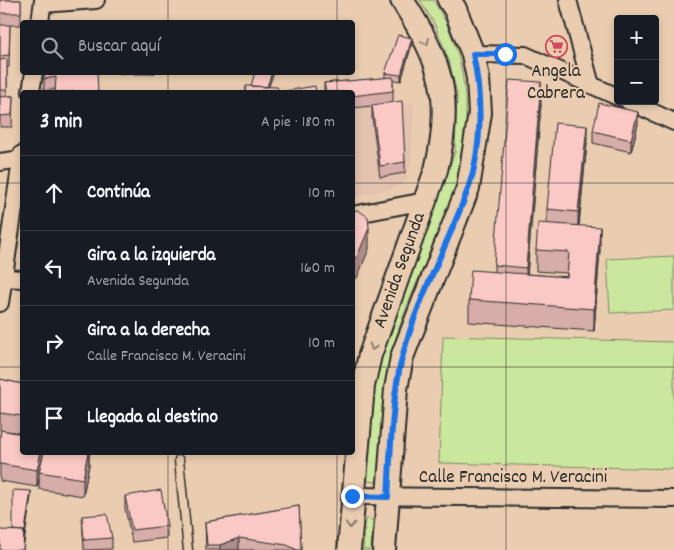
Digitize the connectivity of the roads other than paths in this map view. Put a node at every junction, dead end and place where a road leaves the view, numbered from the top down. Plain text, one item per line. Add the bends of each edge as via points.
1 (96, 0) edge
2 (402, 0) edge
3 (449, 0) edge
4 (568, 0) edge
5 (43, 2) edge
6 (40, 20) edge
7 (473, 54) junction
8 (34, 75) edge
9 (591, 85) junction
10 (31, 90) edge
11 (614, 95) edge
12 (637, 105) edge
13 (674, 122) edge
14 (20, 159) edge
15 (0, 162) edge
16 (20, 173) edge
17 (425, 201) junction
18 (355, 214) edge
19 (5, 278) junction
20 (20, 279) edge
21 (0, 303) edge
22 (179, 460) dead end
23 (352, 496) junction
24 (388, 497) junction
25 (674, 499) edge
26 (188, 550) edge
27 (348, 550) edge
28 (384, 550) edge

1 - 5 street
2 -> 17 main road, Avenida Segunda via 436,63 445,98 443,139
3 - 7 main road, Avenida Segunda via 456,9
4 - 9 street
5 - 6 street
7 - 9 street via 525,55
7 - 24 main road, Avenida Segunda via 480,113 468,188 402,357 396,389
8 - 10 street
9 - 11 street
12 - 13 street
14 - 15 street
16 - 19 street
17 - 18 street
17 -> 23 main road, Avenida Segunda via 370,356 363,386
19 - 20 street
19 - 21 street
22 - 26 lane
23 - 24 street, Calle Francisco M. Veracini
23 -> 27 main road, Avenida Segunda
24 - 25 street, Calle Francisco M. Veracini
24 - 28 main road, Avenida Segunda

